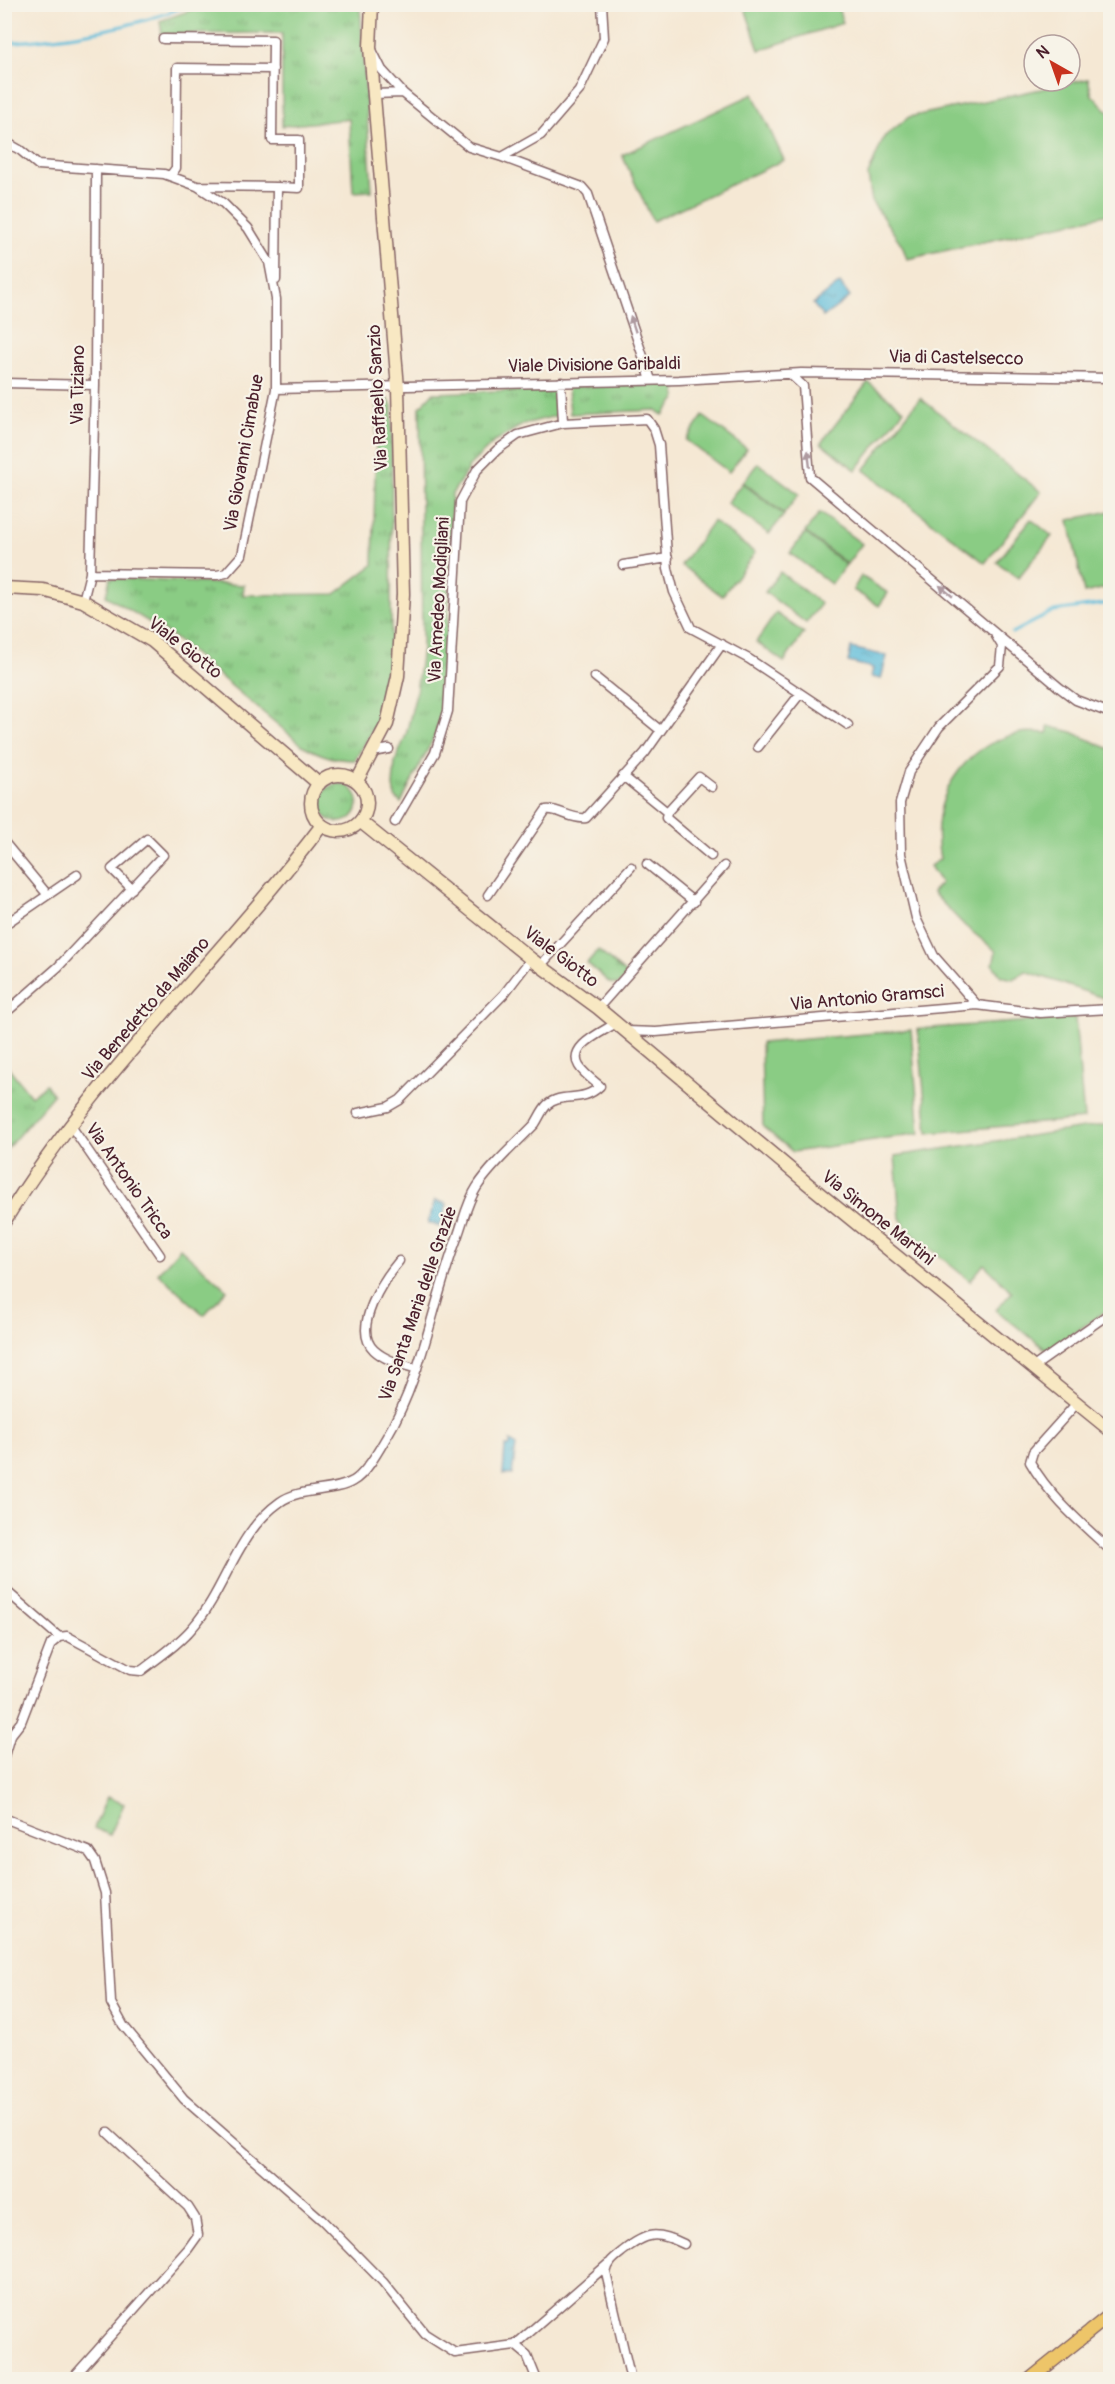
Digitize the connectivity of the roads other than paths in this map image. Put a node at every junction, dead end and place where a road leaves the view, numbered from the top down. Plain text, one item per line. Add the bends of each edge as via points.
1 (372, 4) edge
2 (602, 4) edge
3 (163, 39) dead end
4 (370, 46) junction
5 (273, 69) junction
6 (403, 93) junction
7 (374, 94) junction
8 (4, 141) edge
9 (501, 158) junction
10 (96, 169) junction
11 (170, 176) junction
12 (197, 186) junction
13 (277, 187) junction
14 (276, 299) junction
15 (801, 373) joint
16 (819, 373) junction
17 (790, 374) junction
18 (1110, 378) edge
19 (651, 380) junction
20 (561, 382) junction
21 (4, 383) edge
22 (95, 385) junction
23 (803, 386) junction
24 (398, 388) junction
25 (276, 389) junction
26 (562, 423) junction
27 (668, 558) junction
28 (623, 566) dead end
29 (90, 573) junction
30 (4, 588) edge
31 (83, 601) junction
32 (991, 628) junction
33 (722, 645) junction
34 (595, 677) dead end
35 (800, 694) junction
36 (1110, 713) edge
37 (848, 725) dead end
38 (660, 730) junction
39 (758, 747) dead end
40 (389, 749) dead end
41 (373, 752) junction
42 (623, 776) junction
43 (357, 781) junction
44 (319, 784) junction
45 (712, 788) dead end
46 (667, 812) junction
47 (361, 822) junction
48 (395, 822) dead end
49 (322, 825) junction
50 (4, 842) edge
51 (711, 856) dead end
52 (647, 864) dead end
53 (724, 866) dead end
54 (631, 867) dead end
55 (77, 875) dead end
56 (132, 889) junction
57 (47, 894) junction
58 (488, 895) dead end
59 (694, 902) junction
60 (4, 925) edge
61 (536, 963) junction
62 (4, 1002) edge
63 (977, 1005) junction
64 (598, 1008) junction
65 (1110, 1009) edge
66 (616, 1023) junction
67 (626, 1031) junction
68 (358, 1113) dead end
69 (71, 1125) junction
70 (4, 1222) edge
71 (160, 1255) dead end
72 (399, 1261) dead end
73 (1110, 1313) edge
74 (1032, 1368) junction
75 (417, 1369) junction
76 (1077, 1403) junction
77 (1110, 1430) edge
78 (1110, 1550) edge
79 (4, 1589) edge
80 (59, 1637) junction
81 (7, 1735) edge
82 (4, 1756) edge
83 (4, 1818) edge
84 (108, 2133) dead end
85 (684, 2244) dead end
86 (608, 2264) junction
87 (1110, 2315) edge
88 (515, 2345) junction
89 (71, 2379) edge
90 (537, 2379) edge
91 (631, 2379) edge
92 (1029, 2379) edge

1 - 4 main road, Via Raffaello Sanzio
2 - 9 street via 604,38 579,91 541,135
3 - 5 street via 273,40
4 - 6 street via 382,70
4 - 7 main road, Via Raffaello Sanzio
5 - 11 street via 177,68 176,168
5 - 13 street via 272,140 299,140 299,188
6 - 7 street
6 - 9 street via 469,147
7 - 24 main road, Via Raffaello Sanzio
8 - 10 street, Via Giovanni Cimabue via 38,165
19 -> 9 street via 592,201 582,187
10 - 11 street, Via Giovanni Cimabue
10 - 22 street, Via Tiziano
11 - 12 street, Via Giovanni Cimabue
12 - 13 street
12 - 14 street, Via Giovanni Cimabue via 224,203 248,228 269,262
13 - 14 street
14 - 25 street, Via Giovanni Cimabue
15 - 16 street, Via di Castelsecco
15 - 17 street, Viale Divisione Garibaldi
16 - 18 street, Via di Castelsecco
16 - 23 street
17 - 19 street, Viale Divisione Garibaldi
17 - 23 street
19 - 20 street, Viale Divisione Garibaldi
20 - 24 street, Viale Divisione Garibaldi
20 - 26 street
21 - 22 street
22 - 29 street, Via Tiziano
32 -> 23 street via 810,477
24 - 25 street, Viale Divisione Garibaldi
24 - 41 main road, Via Raffaello Sanzio via 403,594 398,676 387,724
25 - 29 street, Via Giovanni Cimabue via 242,555 235,566 217,575
26 - 27 street, Via Amedeo Modigliani via 647,419 659,445
26 - 48 street, Via Amedeo Modigliani via 518,435 497,450 477,470 460,502 448,711 435,753
27 - 28 street
27 - 33 street via 674,592 691,628
29 - 31 street, Via Tiziano
30 - 31 main road, Viale Giotto via 43,590
31 - 44 main road, Viale Giotto via 152,641
32 - 36 street via 1076,700
32 - 63 street via 1002,646 1000,666 939,727 909,772 900,803 898,834 916,918 934,956
33 - 35 street
33 - 38 street
34 - 38 street
35 - 37 street
35 - 39 street
38 - 42 street
40 - 41 street
41 - 43 main road, Via Raffaello Sanzio
42 - 46 street
42 - 58 street via 586,818 546,810
43 - 44 main road via 341,775
43 - 47 main road via 368,805
44 - 49 main road via 311,804
45 - 46 street via 699,777
46 - 51 street via 666,818
47 - 49 main road via 338,831
47 - 61 main road, Viale Giotto
49 - 69 main road, Via Benedetto da Maiano via 231,939
50 - 57 street
52 - 59 street
53 - 59 street
54 - 61 street
55 - 57 street
56 - 56 street via 163,855 147,839 112,869
56 - 62 street via 58,967 10,1009
57 - 60 street
59 - 64 street
61 - 64 main road, Viale Giotto
61 - 68 street via 400,1100 388,1107
63 - 65 street, Via Antonio Gramsci via 1041,1013
63 - 67 street, Via Antonio Gramsci via 656,1032
64 - 66 main road, Viale Giotto
66 - 67 main road, Viale Giotto
66 - 75 street, Via Santa Maria delle Grazie via 581,1044 576,1054 578,1066 600,1086 592,1094 558,1098 545,1106 538,1120 477,1187 447,1266
67 - 74 main road, Via Simone Martini
69 - 70 main road, Via Benedetto da Maiano
69 - 71 street, Via Antonio Tricca
72 - 75 street via 378,1290 366,1332 372,1348 384,1358
73 - 74 street
74 - 76 main road, Via Simone Martini
75 - 80 street, Via Santa Maria delle Grazie via 400,1411 354,1481 292,1495 264,1516 238,1549 193,1627 141,1671 130,1670 67,1636
76 - 77 main road, Via Simone Martini
76 - 78 street via 1033,1452 1030,1462 1066,1509
79 - 80 street
80 - 81 street via 51,1644 21,1722
81 - 82 street
83 - 88 street via 88,1851 95,1861 105,1893 111,2003 123,2025 184,2099 322,2220 383,2282 425,2334 455,2353
84 - 89 street via 188,2207 198,2235
85 - 86 street via 666,2235 645,2235
86 - 88 street
86 - 91 street via 606,2273
87 - 92 main road
88 - 90 street via 527,2355

